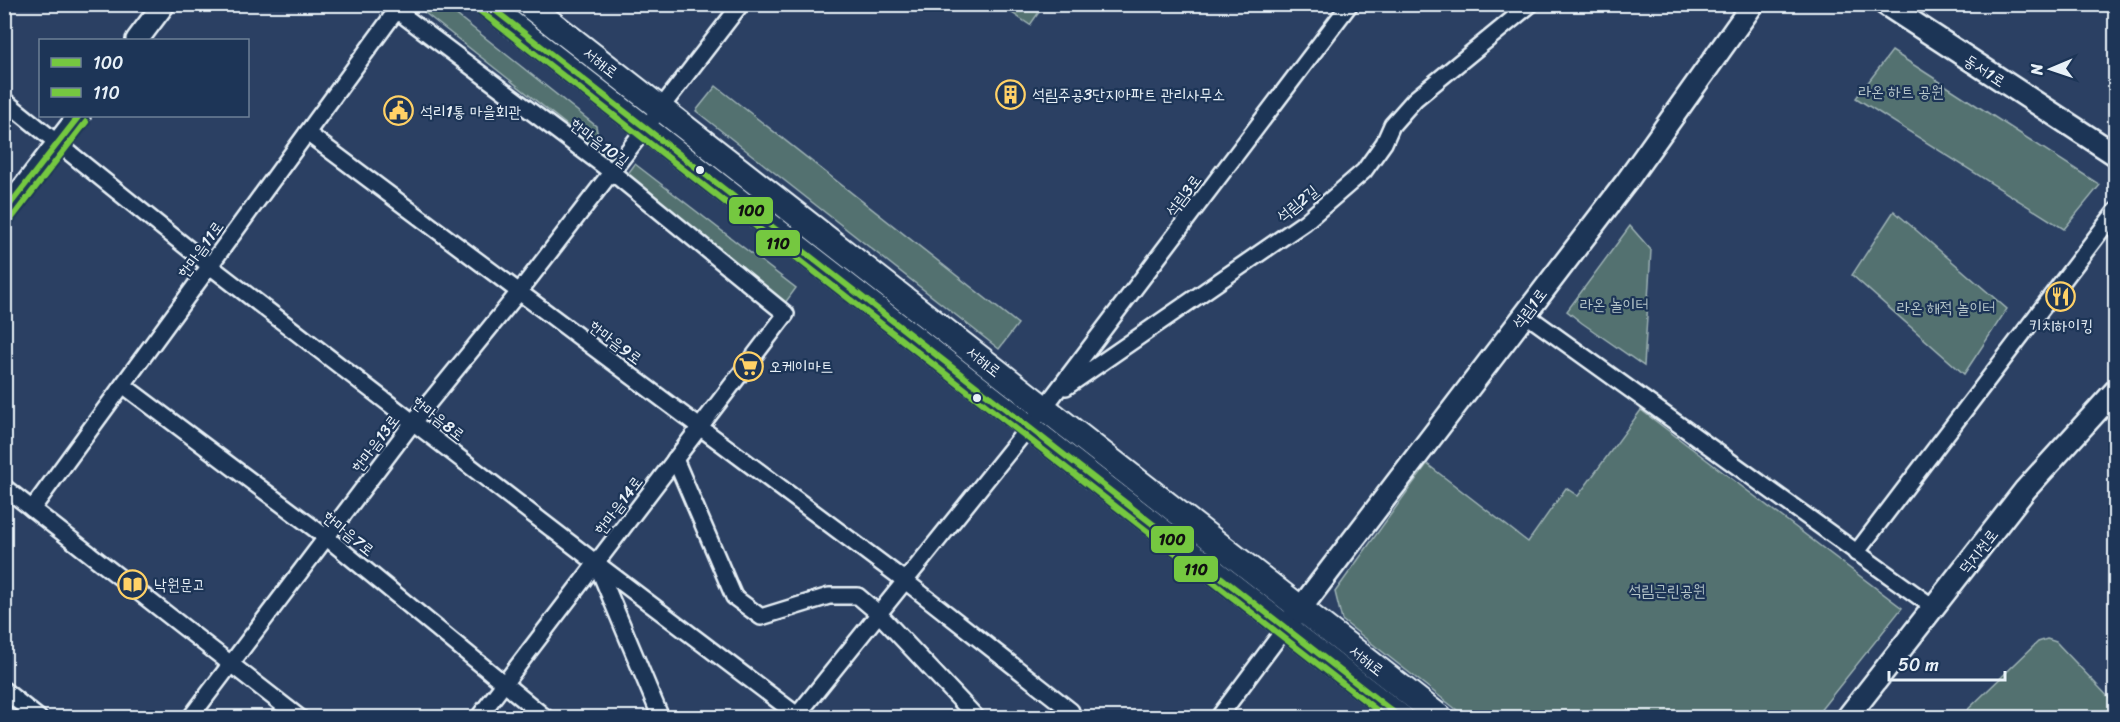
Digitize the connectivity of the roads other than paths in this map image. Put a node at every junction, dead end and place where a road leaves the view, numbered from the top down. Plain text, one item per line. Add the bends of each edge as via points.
1 (164, 4) edge
2 (486, 4) edge
3 (527, 4) edge
4 (741, 4) edge
5 (1350, 4) edge
6 (1531, 4) edge
7 (1753, 4) edge
8 (1885, 4) edge
9 (392, 8) edge
10 (138, 39) edge
11 (4, 100) edge
12 (661, 109) junction
13 (78, 117) edge
14 (646, 129) junction
15 (307, 134) junction
16 (58, 143) junction
17 (2115, 155) edge
18 (613, 173) junction
19 (2115, 211) edge
20 (4, 213) edge
21 (210, 266) junction
22 (519, 292) junction
23 (786, 314) joint
24 (1525, 314) junction
25 (123, 385) junction
26 (2115, 390) edge
27 (1049, 402) junction
28 (414, 421) junction
29 (700, 427) junction
30 (1029, 427) junction
31 (675, 459) junction
32 (4, 487) edge
33 (32, 509) junction
34 (327, 538) junction
35 (1856, 554) junction
36 (596, 563) junction
37 (904, 580) junction
38 (1933, 607) junction
39 (1301, 608) junction
40 (878, 613) junction
41 (1286, 627) junction
42 (231, 664) junction
43 (503, 684) junction
44 (4, 690) edge
45 (798, 716) edge
46 (39, 717) edge
47 (190, 717) edge
48 (300, 717) edge
49 (478, 717) edge
50 (546, 717) edge
51 (661, 717) edge
52 (978, 717) edge
53 (1065, 717) edge
54 (1218, 717) edge
55 (1402, 717) edge
56 (1441, 717) edge
57 (1847, 717) edge

1 - 10 street
2 - 14 main road, 서해로
3 - 12 main road, 서해로
4 - 12 street, 한마음13로
5 - 27 street, 석림3로
6 - 27 street, 석림2길 via 1415,99 1392,125 1364,171 1305,222
7 - 24 street, 석림1로 via 1627,181
8 - 17 street, 동서1로
9 - 15 street, 한마음11로
9 - 18 street, 한마음10길
11 - 16 street, 한마음8로
12 - 14 street, 한마음13로
12 - 27 main road, 서해로
13 - 16 street
14 - 18 street, 한마음13로
14 - 30 main road, 서해로
15 - 21 street, 한마음11로
15 - 22 street, 한마음9로
16 - 20 street
16 - 21 street, 한마음8로
18 - 22 street, 한마음13로
18 - 23 street, 한마음10길
19 - 35 street
21 - 25 street, 한마음11로
21 - 28 street, 한마음8로
22 - 28 street, 한마음13로
22 - 29 street, 한마음9로
23 - 29 street, 한마음14로
24 - 35 street
24 - 39 street, 석림1로
25 - 33 street, 한마음11로
25 - 34 street, 한마음7로
26 - 38 street, 덕지천로 via 2025,490
27 - 30 street, 석림3로
27 - 39 main road, 서해로
28 - 34 street, 한마음13로
28 - 36 street, 한마음8로
29 - 31 street, 한마음14로
29 - 37 street, 한마음9로
30 - 37 street, 석림3로
30 - 41 main road, 서해로
31 - 36 street, 한마음14로
31 - 40 street via 734,597 761,617 829,596 858,596
32 - 33 street
33 - 42 street
34 - 42 street, 한마음13로
34 - 43 street, 한마음7로
35 - 38 street
36 - 43 street, 한마음14로
36 - 45 street, 한마음8로
36 - 51 street
37 - 40 street, 석림3로
37 - 53 street, 한마음9로 via 1071,711
38 - 57 street, 덕지천로
39 - 41 street, 석림1로
39 - 56 main road, 서해로
40 - 45 street, 석림3로
40 - 52 street
41 - 54 street
41 - 55 main road, 서해로
42 - 47 street, 한마음13로
42 - 48 street
43 - 49 street, 한마음14로
43 - 50 street, 한마음7로
44 - 46 street

